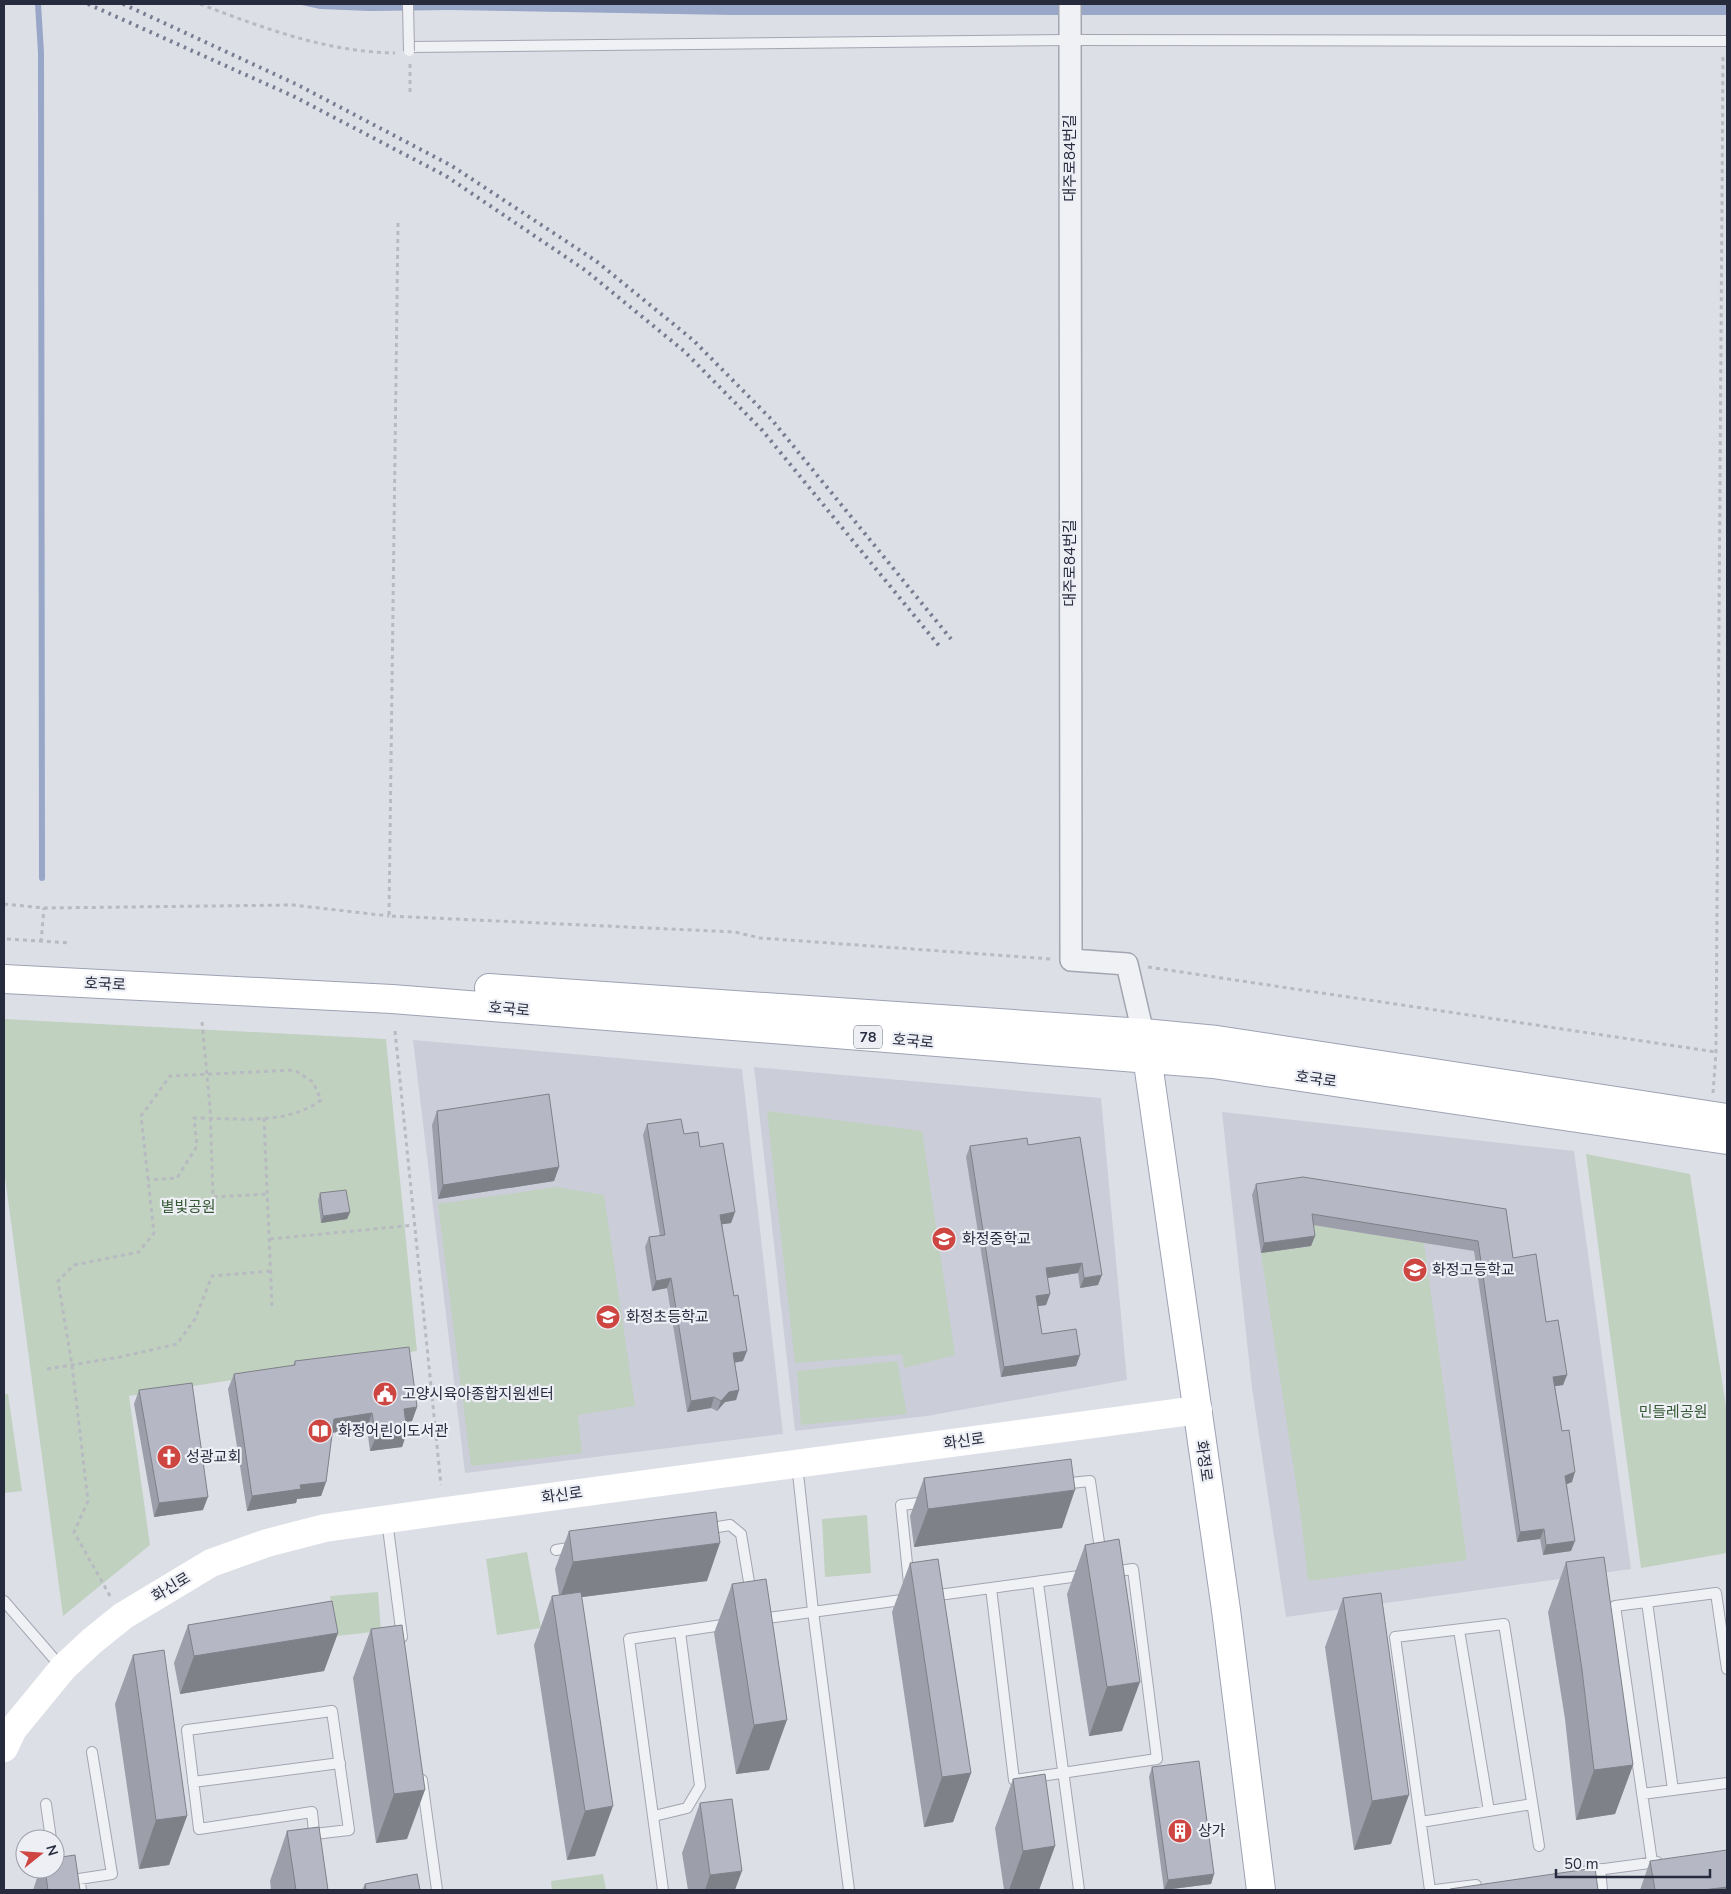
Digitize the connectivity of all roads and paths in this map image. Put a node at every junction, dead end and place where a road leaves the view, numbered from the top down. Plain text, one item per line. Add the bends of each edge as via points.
1 (408, 4) edge
2 (1070, 4) edge
3 (408, 21) dead end
4 (1070, 40) junction
5 (1725, 44) edge
6 (409, 52) joint
7 (410, 96) dead end
8 (398, 223) dead end
9 (4, 904) edge
10 (44, 908) junction
11 (389, 916) junction
12 (41, 942) junction
13 (70, 943) dead end
14 (5, 950) edge
15 (1071, 960) junction
16 (1126, 964) junction
17 (4, 979) edge
18 (202, 1022) dead end
19 (395, 1031) dead end
20 (1143, 1033) junction
21 (1716, 1052) junction
22 (1147, 1060) junction
23 (207, 1074) junction
24 (1719, 1116) edge
25 (210, 1118) junction
26 (264, 1118) junction
27 (1727, 1140) edge
28 (148, 1180) junction
29 (268, 1194) junction
30 (415, 1224) junction
31 (270, 1239) junction
32 (271, 1271) junction
33 (272, 1306) dead end
34 (72, 1365) junction
35 (47, 1369) dead end
36 (1198, 1410) junction
37 (797, 1463) junction
38 (441, 1485) dead end
39 (1052, 1486) edge
40 (938, 1500) edge
41 (387, 1520) junction
42 (692, 1530) edge
43 (585, 1546) edge
44 (556, 1550) dead end
45 (1094, 1574) edge
46 (1038, 1582) junction
47 (991, 1588) junction
48 (112, 1598) dead end
49 (910, 1599) junction
50 (4, 1601) edge
51 (1647, 1602) junction
52 (813, 1611) junction
53 (749, 1615) junction
54 (1459, 1630) junction
55 (680, 1632) junction
56 (404, 1648) edge
57 (63, 1668) junction
58 (1727, 1669) edge
59 (4, 1748) edge
60 (92, 1752) dead end
61 (340, 1763) junction
62 (1064, 1773) junction
63 (421, 1774) edge
64 (193, 1782) junction
65 (1727, 1783) edge
66 (1673, 1790) junction
67 (1642, 1794) junction
68 (46, 1804) dead end
69 (1532, 1804) junction
70 (1489, 1811) junction
71 (654, 1816) junction
72 (1422, 1822) junction
73 (50, 1829) edge
74 (314, 1834) junction
75 (1538, 1846) dead end
76 (317, 1853) edge
77 (1671, 1860) edge
78 (1652, 1862) junction
79 (1600, 1869) junction
80 (1571, 1873) edge
81 (77, 1884) edge
82 (1484, 1884) edge
83 (437, 1890) edge
84 (663, 1890) edge
85 (849, 1890) edge
86 (1079, 1890) edge
87 (1261, 1890) edge
88 (1430, 1890) edge
89 (1435, 1890) edge
90 (1602, 1890) edge

1 - 6 lane, bridge
2 - 4 street, 대주로84번길
3 - 4 lane via 409,47
4 - 5 lane
4 - 15 street, 대주로84번길
5 - 21 path
6 - 7 path
8 - 11 path
9 - 10 path
10 - 11 path via 293,905
10 - 12 path
11 - 15 path via 735,932 760,938
12 - 13 path
12 - 14 path
14 - 20 main road, 호국로 / 78 via 410,983
15 - 16 street
16 - 20 street
16 - 21 path
17 - 22 main road, 호국로 / 78 via 392,999
18 - 23 path
19 - 30 path
20 - 22 main road, 화정로
20 - 24 main road, 호국로 / 78 via 1226,1041
21 - 24 path
22 - 27 main road, 호국로 / 78 via 1214,1064
22 - 36 main road, 화정로
23 - 25 path
23 - 26 path via 294,1070 313,1082 320,1100 307,1111
23 - 28 path via 170,1076 141,1116
25 - 26 path
25 - 28 path via 194,1118 197,1146 177,1178
25 - 29 path via 213,1197
26 - 29 path
28 - 34 path via 154,1233 139,1252 74,1265 58,1281
29 - 31 path
30 - 31 path
30 - 38 path
31 - 32 path
32 - 33 path
32 - 34 path via 212,1276 196,1319 177,1344
34 - 35 path
34 - 48 path via 88,1501 74,1532
36 - 37 main road, 화신로
36 - 87 main road, 화정로
37 - 41 main road, 화신로
37 - 52 lane
39 - 62 lane via 1090,1481 1104,1573 1133,1569 1157,1759
40 - 49 lane via 900,1505
41 - 56 lane
41 - 57 main road, 화신로 via 324,1528 267,1543 211,1563 124,1616
42 - 53 lane via 730,1525 742,1534
43 - 44 lane
45 - 46 lane
46 - 47 lane
46 - 62 lane
47 - 49 lane
47 - 62 lane via 1014,1780
49 - 52 lane
50 - 57 lane
51 - 58 lane via 1716,1593
51 - 66 lane
51 - 67 lane via 1615,1606
52 - 53 lane
52 - 85 lane
53 - 55 lane
54 - 69 lane via 1504,1624
54 - 70 lane
54 - 72 lane via 1395,1637
55 - 71 lane via 700,1786 687,1808
55 - 71 lane via 629,1639
57 - 59 main road, 화신로 via 14,1729
60 - 81 lane via 112,1874
61 - 64 lane
61 - 64 lane via 332,1711 187,1730
61 - 74 lane via 349,1830
62 - 86 lane
63 - 83 lane
64 - 74 lane via 199,1828 312,1812
65 - 66 lane
66 - 67 lane
67 - 78 lane
68 - 73 lane
69 - 70 lane
69 - 75 lane
70 - 72 lane
71 - 84 lane
72 - 88 lane
74 - 76 lane
77 - 78 lane
78 - 79 lane
79 - 80 lane
79 - 90 lane
82 - 89 lane

